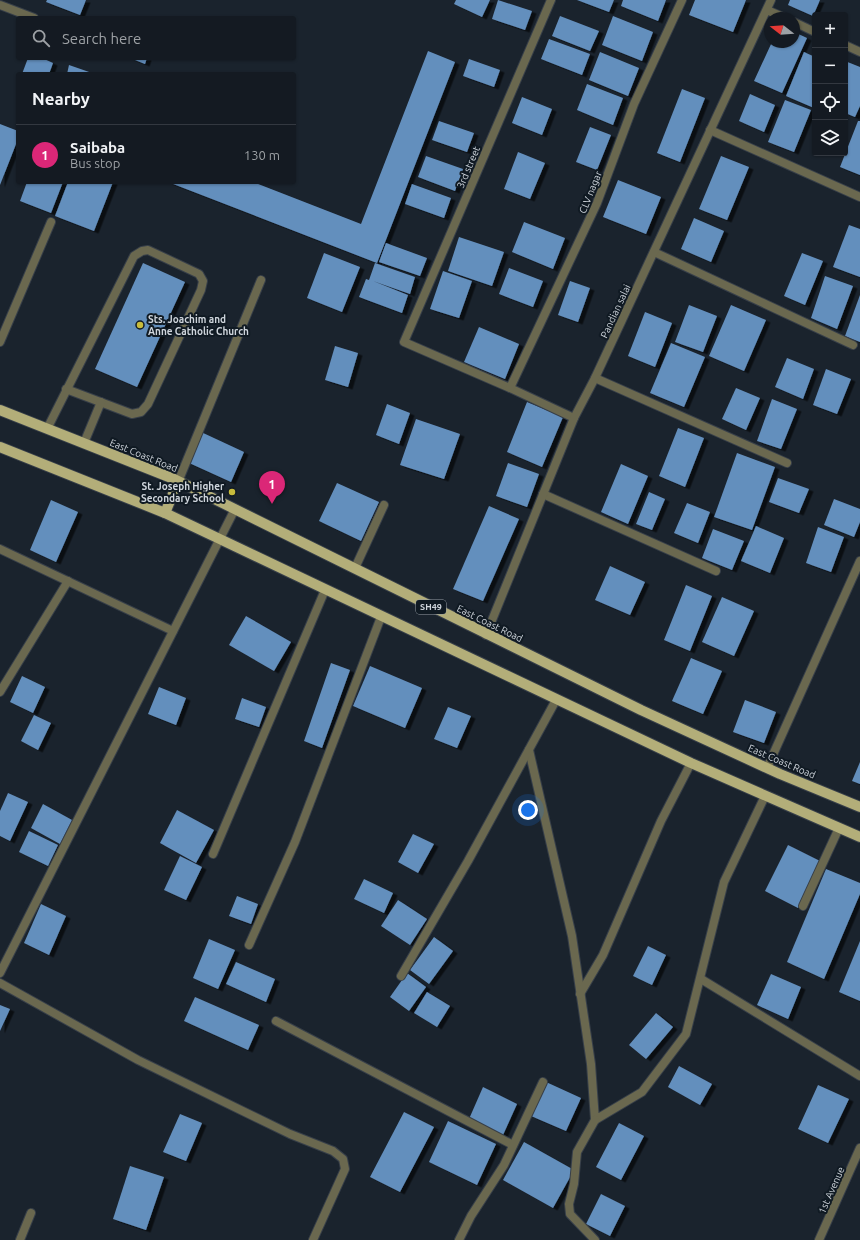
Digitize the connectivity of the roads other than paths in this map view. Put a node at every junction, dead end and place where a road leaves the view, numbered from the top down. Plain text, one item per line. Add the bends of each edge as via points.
1 (551, 0) edge
2 (682, 0) edge
3 (771, 0) edge
4 (0, 5) edge
5 (766, 10) junction
6 (771, 12) edge
7 (29, 16) edge
8 (800, 25) edge
9 (812, 31) edge
10 (848, 46) edge
11 (860, 52) edge
12 (710, 130) junction
13 (860, 197) edge
14 (51, 222) dead end
15 (654, 252) junction
16 (261, 280) dead end
17 (0, 342) edge
18 (853, 345) dead end
19 (595, 378) junction
20 (510, 388) junction
21 (66, 389) junction
22 (101, 402) junction
23 (0, 410) edge
24 (574, 418) junction
25 (47, 429) junction
26 (84, 443) junction
27 (0, 447) edge
28 (787, 463) dead end
29 (178, 482) junction
30 (543, 494) junction
31 (384, 505) dead end
32 (235, 509) junction
33 (165, 513) junction
34 (220, 540) junction
35 (0, 549) edge
36 (860, 562) edge
37 (355, 568) junction
38 (716, 571) dead end
39 (68, 581) junction
40 (325, 590) junction
41 (381, 617) junction
42 (173, 631) junction
43 (486, 635) junction
44 (0, 692) edge
45 (556, 700) junction
46 (529, 750) junction
47 (691, 763) junction
48 (766, 768) junction
49 (765, 796) junction
50 (860, 807) edge
51 (839, 828) junction
52 (860, 837) edge
53 (213, 854) dead end
54 (803, 906) dead end
55 (249, 944) dead end
56 (0, 973) edge
57 (401, 976) dead end
58 (701, 979) junction
59 (0, 983) edge
60 (580, 994) junction
61 (276, 1021) dead end
62 (860, 1076) edge
63 (543, 1082) dead end
64 (595, 1120) junction
65 (513, 1145) junction
66 (860, 1148) edge
67 (31, 1213) dead end
68 (20, 1240) edge
69 (313, 1240) edge
70 (459, 1240) edge
71 (595, 1240) edge
72 (819, 1240) edge

1 - 20 street, 3rd street via 404,342
2 - 20 street, CLV nagar via 634,104 597,203
3 - 5 street, Pandian salai
4 - 7 street
5 - 6 street
5 - 12 street, Pandian salai
8 - 9 street
10 - 11 street
12 - 13 street
12 - 15 street, Pandian salai
14 - 17 street
15 - 18 street
15 - 19 street, Pandian salai
16 - 29 street
19 - 24 street, Pandian salai
19 - 28 street
20 - 24 street
21 - 22 street
21 - 22 street via 134,256 148,250 199,274 203,281 201,290 148,404 141,412 132,414
21 - 25 street
22 - 26 street
23 - 25 main road, East Coast Road / SH49
24 - 30 street, Pandian salai
25 - 26 main road, East Coast Road / SH49
26 - 29 main road, East Coast Road / SH49
27 - 33 main road
29 - 32 main road, East Coast Road / SH49
29 - 33 main road
30 - 38 street
30 - 43 street, Pandian salai
31 - 37 street
32 - 34 street
32 - 37 main road, East Coast Road / SH49
33 - 34 main road
34 - 40 main road
34 - 42 street
35 - 39 street
36 - 48 street
37 - 43 main road, East Coast Road / SH49
39 - 42 street
39 - 44 street
40 - 41 main road
40 - 53 street
41 - 45 main road
41 - 55 street via 295,842
42 - 56 street
43 - 48 main road, East Coast Road / SH49
45 - 46 street
45 - 47 main road
46 - 57 street
46 - 60 street via 572,936
47 - 49 main road
47 - 60 street via 661,821 602,955
48 - 50 main road, East Coast Road / SH49
49 - 51 main road
49 - 58 street via 724,882
51 - 52 main road
51 - 54 street
58 - 62 street
58 - 64 street via 686,1034 682,1040 642,1092
59 - 69 street via 138,1060 290,1134 333,1151 343,1158 345,1169
60 - 64 street via 591,1064
61 - 65 street
63 - 65 street
64 - 71 street via 577,1152 569,1204 570,1214
65 - 70 street via 504,1165 471,1216
66 - 72 street, 1st Avenue
67 - 68 street

